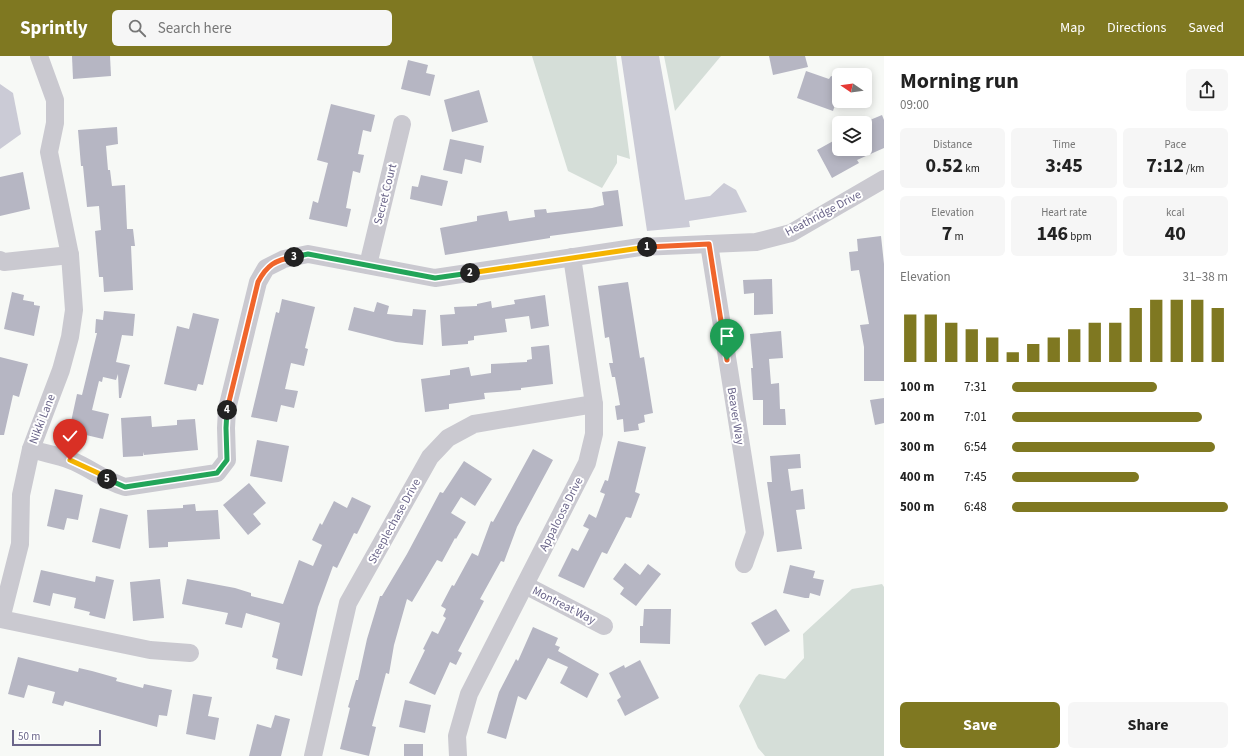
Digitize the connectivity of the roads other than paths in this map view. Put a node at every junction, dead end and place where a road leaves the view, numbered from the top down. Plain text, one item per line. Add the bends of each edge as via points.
1 (39, 56) edge
2 (402, 124) dead end
3 (884, 179) edge
4 (709, 244) junction
5 (70, 255) junction
6 (572, 257) junction
7 (0, 260) edge
8 (368, 265) junction
9 (594, 404) junction
10 (31, 449) junction
11 (744, 564) dead end
12 (525, 585) junction
13 (604, 626) dead end
14 (190, 653) dead end
15 (313, 756) edge
16 (458, 756) edge

1 - 5 street, Nikki Lane via 55,100 55,123 48,152
2 - 8 street, Secret Court
3 - 4 street, Heathridge Drive via 791,233 756,242
4 - 6 street, Heathridge Drive via 640,247
4 - 11 street, Beaver Way via 755,533
5 - 7 street via 4,262
5 - 10 street, Nikki Lane via 74,310 70,337 61,370
6 - 8 street, Heathridge Drive via 435,278
6 - 9 street, Appaloosa Drive
8 - 10 street, Heathridge Drive via 308,254 284,259 266,268 258,282 227,409 227,460 217,473 125,487 111,483 98,473 70,460
9 - 12 street, Appaloosa Drive via 594,434 586,463
9 - 15 street, Steeplechase Drive via 474,424 448,438 430,457 348,603
10 - 14 street, Nikki Lane via 20,495 20,544 1,619 150,650
12 - 13 street, Montreat Way
12 - 16 street, Appaloosa Drive via 469,694 457,736

